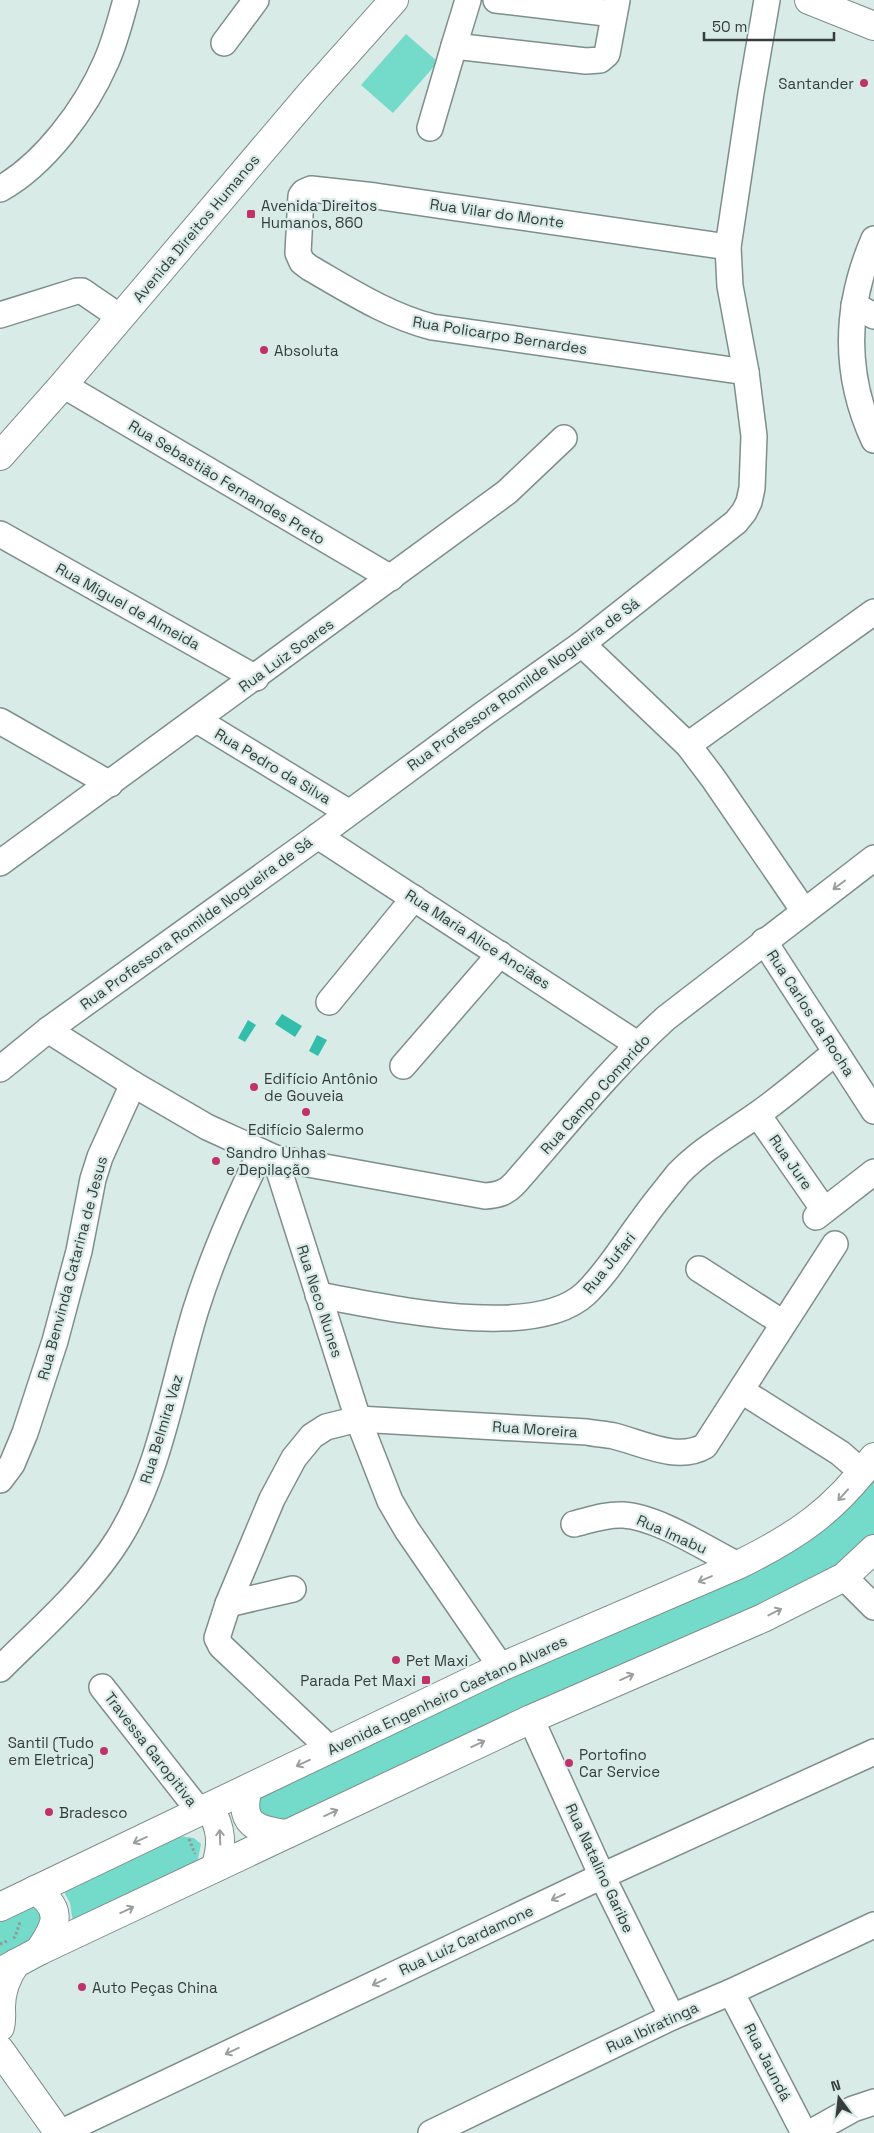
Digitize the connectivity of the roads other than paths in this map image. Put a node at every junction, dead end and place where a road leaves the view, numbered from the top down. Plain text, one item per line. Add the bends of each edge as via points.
1 (126, 0) edge
2 (256, 0) edge
3 (394, 0) edge
4 (468, 0) edge
5 (496, 0) edge
6 (767, 0) edge
7 (860, 0) edge
8 (815, 1) edge
9 (874, 6) edge
10 (616, 7) edge
11 (874, 26) edge
12 (224, 44) dead end
13 (454, 46) junction
14 (430, 128) dead end
15 (0, 189) edge
16 (298, 228) joint
17 (874, 239) edge
18 (728, 247) junction
19 (864, 310) edge
20 (0, 315) edge
21 (120, 317) junction
22 (746, 372) junction
23 (63, 385) junction
24 (564, 438) dead end
25 (874, 440) edge
26 (0, 456) edge
27 (0, 534) edge
28 (390, 578) junction
29 (874, 612) edge
30 (582, 644) junction
31 (256, 678) junction
32 (197, 720) junction
33 (0, 722) edge
34 (688, 744) junction
35 (110, 784) junction
36 (348, 812) junction
37 (318, 836) junction
38 (874, 858) edge
39 (0, 863) edge
40 (414, 898) junction
41 (804, 911) junction
42 (764, 941) junction
43 (500, 954) junction
44 (329, 1002) dead end
45 (48, 1030) junction
46 (637, 1044) junction
47 (836, 1052) junction
48 (403, 1066) dead end
49 (0, 1069) edge
50 (133, 1084) junction
51 (874, 1111) edge
52 (758, 1115) junction
53 (268, 1155) junction
54 (874, 1172) edge
55 (835, 1244) dead end
56 (700, 1269) dead end
57 (318, 1295) junction
58 (784, 1323) junction
59 (742, 1391) junction
60 (358, 1419) junction
61 (868, 1465) edge
62 (0, 1480) edge
63 (574, 1524) dead end
64 (862, 1563) edge
65 (738, 1565) junction
66 (293, 1589) dead end
67 (228, 1604) junction
68 (874, 1608) edge
69 (501, 1667) junction
70 (0, 1670) edge
71 (102, 1687) dead end
72 (531, 1719) junction
73 (330, 1750) junction
74 (874, 1752) edge
75 (248, 1788) junction
76 (198, 1813) junction
77 (287, 1834) junction
78 (206, 1864) junction
79 (602, 1876) junction
80 (41, 1894) junction
81 (0, 1906) edge
82 (874, 1925) edge
83 (14, 1958) edge
84 (731, 1992) junction
85 (672, 2017) junction
86 (0, 2027) edge
87 (0, 2050) edge
88 (874, 2102) edge
89 (60, 2133) edge
90 (431, 2133) edge
91 (804, 2133) edge
92 (810, 2133) edge

1 - 15 street via 106,62 86,99 60,136 37,161
2 - 12 street
3 - 21 main road, Avenida Direitos Humanos
4 - 13 street
5 - 10 street
6 - 18 street, Rua Professora Romilde Nogueira de Sá
7 - 9 main road
8 - 11 main road
10 - 13 street via 607,54 600,60
13 - 14 street
16 - 18 street, Rua Vilar do Monte via 302,196 311,189
16 - 22 street, Rua Policarpo Bernardes via 298,253 302,262 407,320 432,327
17 - 19 street via 864,262
18 - 22 street, Rua Professora Romilde Nogueira de Sá via 734,310
19 - 25 street via 851,340 852,371 857,395
20 - 21 street via 77,291
21 - 23 main road, Avenida Direitos Humanos
22 - 30 street, Rua Professora Romilde Nogueira de Sá via 754,436 752,488 744,512 736,522
23 - 26 main road, Avenida Direitos Humanos
23 - 28 street, Rua Sebastião Fernandes Preto
24 - 28 street, Rua Luiz Soares via 507,492
27 - 31 street, Rua Miguel de Almeida
28 - 31 street, Rua Luiz Soares
29 - 34 street
30 - 34 street
30 - 36 street, Rua Professora Romilde Nogueira de Sá
31 - 32 street, Rua Luiz Soares
32 - 35 street, Rua Luiz Soares
32 - 36 street, Rua Pedro da Silva
33 - 35 street
34 - 41 street
35 - 39 street, Rua Luiz Soares
36 - 37 street, Rua Professora Romilde Nogueira de Sá
37 - 40 street, Rua Maria Alice Anciães
37 - 45 street, Rua Professora Romilde Nogueira de Sá
38 -> 41 street, Rua Campo Comprido
40 - 43 street, Rua Maria Alice Anciães
40 - 44 street
41 - 42 street, Rua Campo Comprido
42 - 46 street, Rua Campo Comprido
42 - 47 street, Rua Carlos da Rocha
43 - 46 street, Rua Maria Alice Anciães
43 - 48 street
45 - 49 street, Rua Professora Romilde Nogueira de Sá
45 - 50 street
46 - 53 street, Rua Campo Comprido via 515,1183 497,1195 485,1196
47 - 51 street, Rua Carlos da Rocha
47 - 52 street, Rua Jufari
50 - 53 street via 208,1127
50 - 62 street, Rua Benvinda Catarina de Jesus via 100,1156 55,1341 25,1433 12,1464
52 - 54 street, Rua Jure via 820,1214
52 - 57 street, Rua Jufari via 692,1159 599,1279 584,1295 568,1304 540,1314 479,1319
53 - 57 street, Rua Neco Nunes
53 - 70 street, Rua Belmira Vaz via 219,1242 138,1503 98,1568
55 - 58 street, Rua Moreira
56 - 58 street
57 - 60 street, Rua Neco Nunes
58 - 59 street, Rua Moreira
59 - 60 street, Rua Moreira via 705,1446 690,1453 662,1450 587,1432
59 - 61 street via 840,1453
60 - 67 street, Rua Moreira via 326,1427 302,1446 272,1499
60 - 69 street, Rua Neco Nunes via 390,1501
61 -> 65 main road, Avenida Engenheiro Caetano Alvares via 834,1504 806,1526
63 - 65 street, Rua Imabu via 622,1514 640,1517
64 - 68 street
72 -> 64 main road via 762,1618
65 -> 69 main road, Avenida Engenheiro Caetano Alvares
66 - 67 street
67 - 73 street, Rua Moreira via 217,1634 218,1642
69 - 73 main road, Avenida Engenheiro Caetano Alvares
71 - 76 street, Travessa Garopitiva
77 -> 72 main road
72 - 79 street, Rua Natalino Garibe
73 -> 75 main road, Avenida Engenheiro Caetano Alvares
74 - 79 street, Rua Luíz Cardamone
75 - 76 main road, Avenida Engenheiro Caetano Alvares
75 - 77 main road via 245,1810 252,1824
78 -> 76 main road via 219,1852 221,1834 215,1817
76 -> 80 main road, Avenida Engenheiro Caetano Alvares
77 - 78 main road
83 -> 78 main road
79 - 85 street, Rua Natalino Garibe
79 -> 89 street, Rua Luíz Cardamone
80 - 81 main road, Avenida Engenheiro Caetano Alvares
80 - 83 main road via 54,1909 51,1933
82 - 84 street, Rua Ibiratinga
83 - 86 main road via 2,1994
84 - 85 street, Rua Ibiratinga
84 - 91 street, Rua Jaundá
85 - 90 street, Rua Ibiratinga
87 - 89 main road
88 - 92 street via 853,2109

